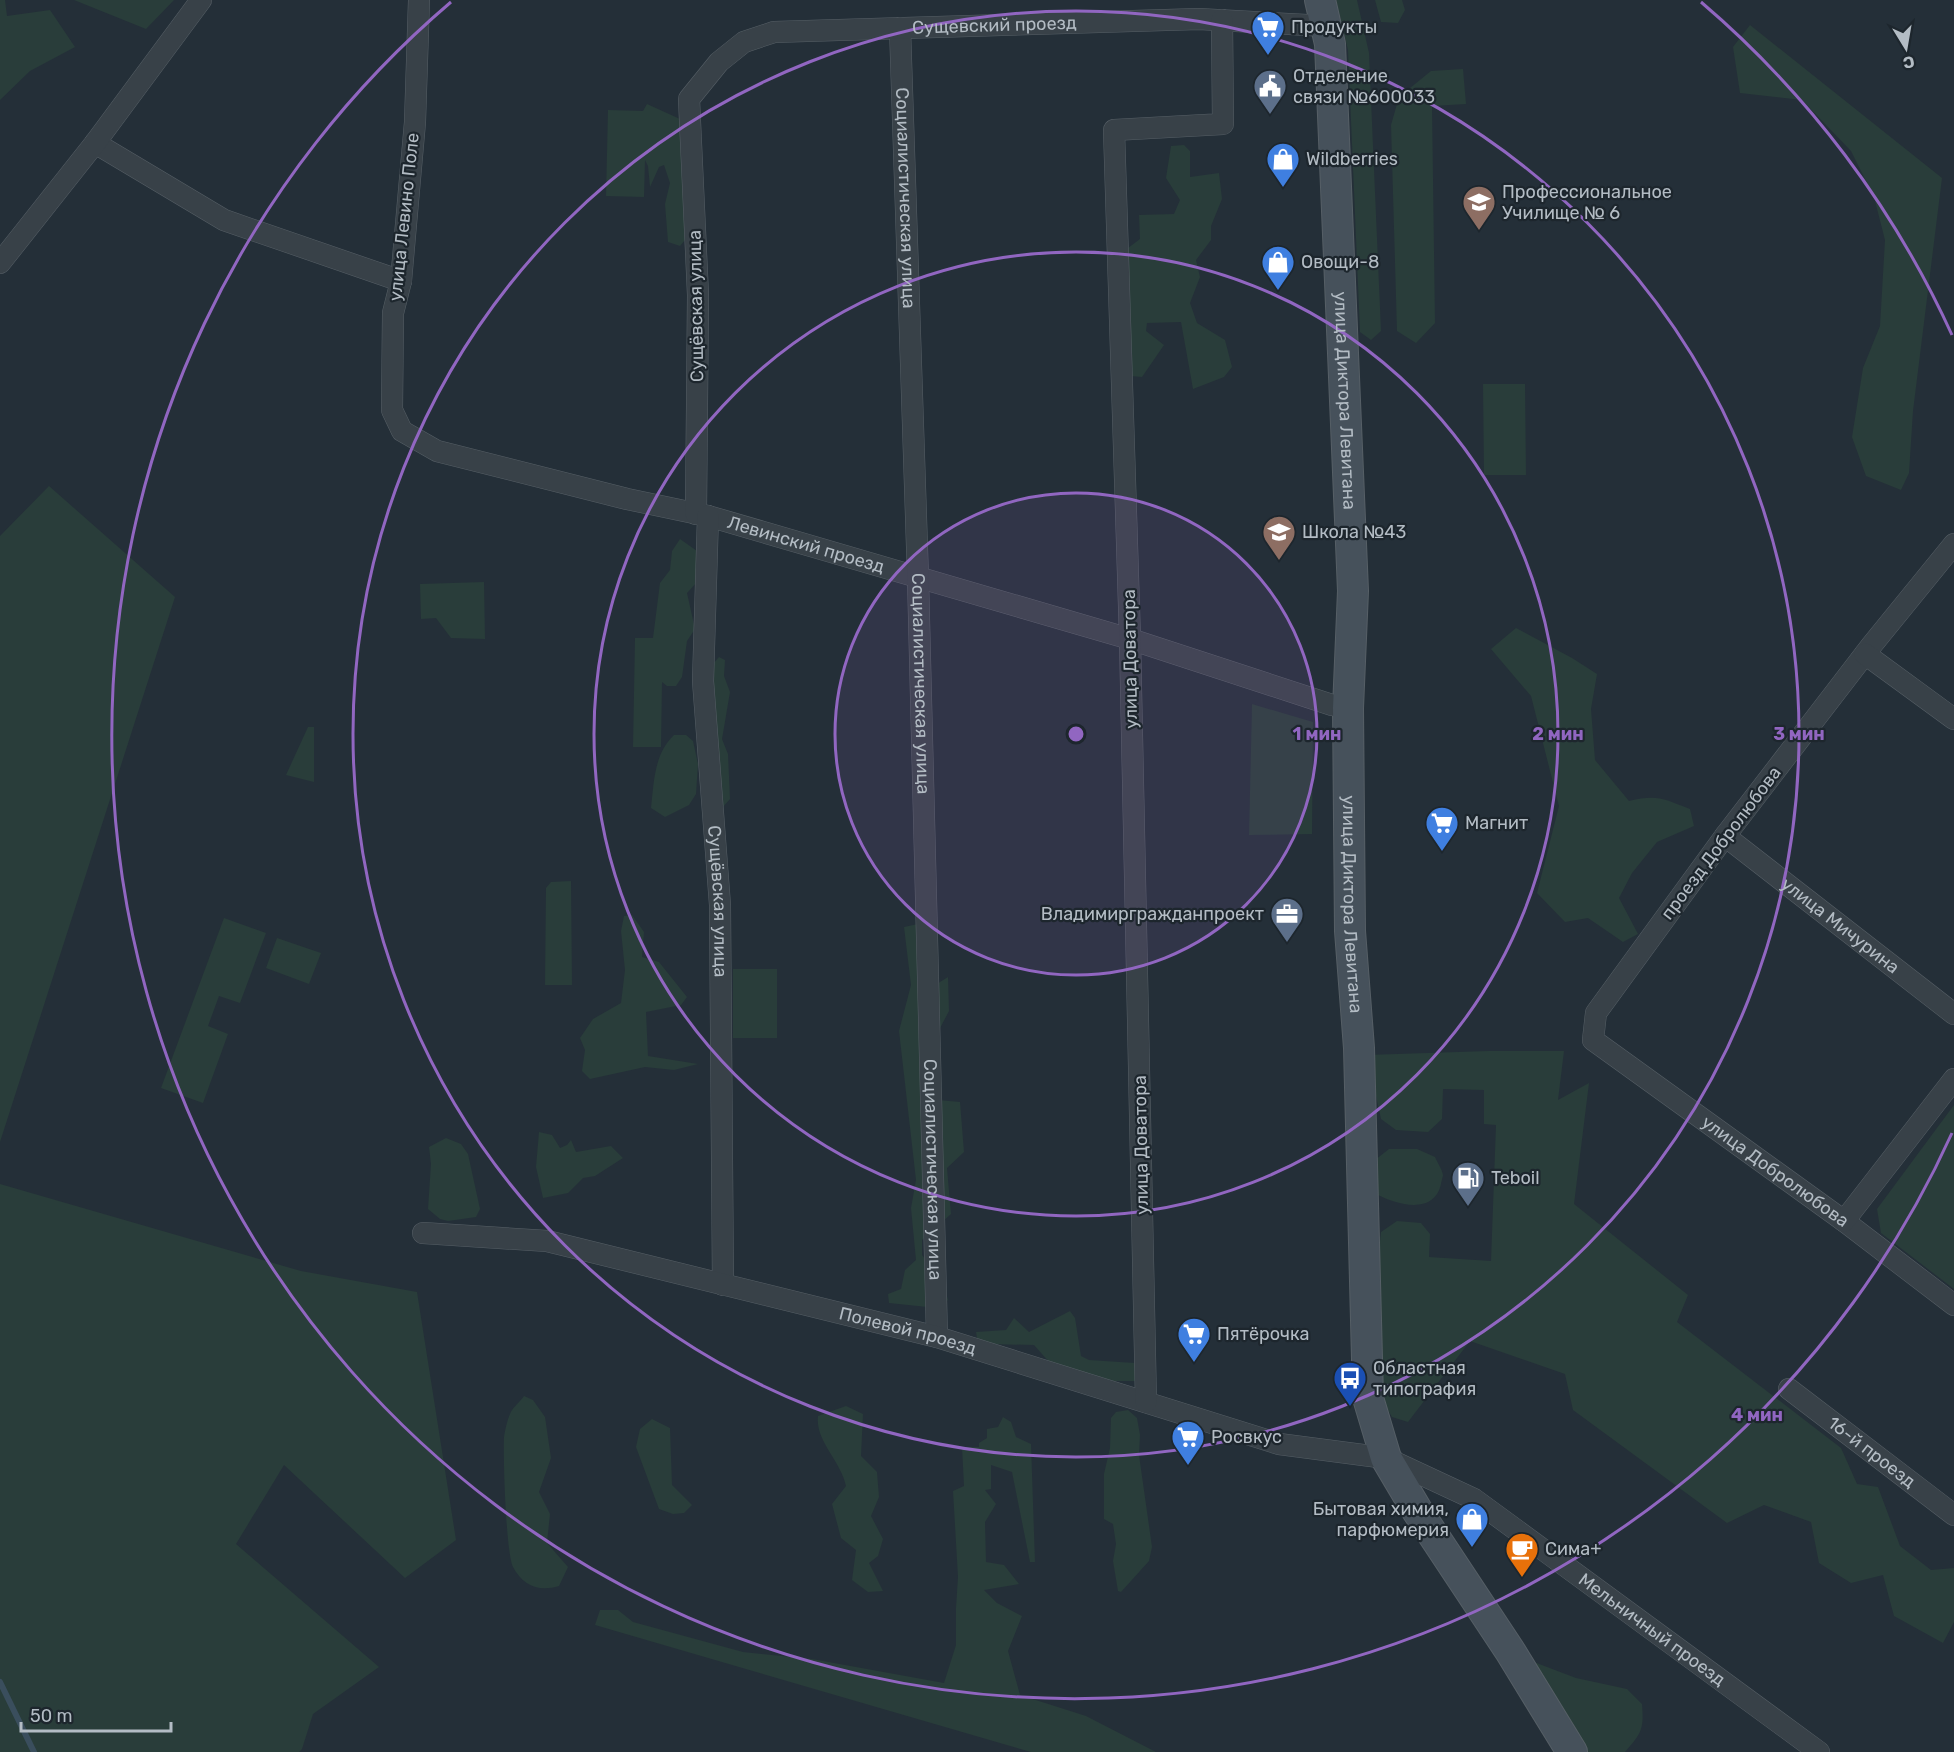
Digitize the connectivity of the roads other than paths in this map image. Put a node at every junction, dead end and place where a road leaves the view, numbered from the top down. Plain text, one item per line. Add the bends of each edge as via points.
1 (201, 0) edge
2 (419, 0) edge
3 (1323, 13) edge
4 (1222, 20) junction
5 (900, 28) junction
6 (689, 99) joint
7 (95, 143) junction
8 (0, 262) edge
9 (401, 280) junction
10 (402, 431) joint
11 (702, 515) junction
12 (1954, 543) edge
13 (918, 578) junction
14 (1130, 639) junction
15 (1865, 654) junction
16 (1348, 708) junction
17 (1954, 719) edge
18 (1725, 836) junction
19 (1954, 1014) edge
20 (1593, 1040) joint
21 (1954, 1078) edge
22 (1844, 1221) junction
23 (423, 1233) dead end
24 (723, 1285) junction
25 (1954, 1305) edge
26 (938, 1337) junction
27 (1789, 1389) dead end
28 (1146, 1402) junction
29 (1386, 1458) junction
30 (1954, 1515) edge
31 (1572, 1752) edge
32 (1819, 1752) edge

1 - 7 street
2 - 9 street, улица Левино Поле via 415,122
3 - 4 street, Сущевский проезд
3 - 16 street, улица Диктора Левитана via 1330,44 1353,591
4 - 5 street, Сущевский проезд
4 - 14 street, улица Доватора via 1223,124 1114,130
5 - 6 street, Сущевский проезд via 774,32 744,42 719,62
5 - 13 street, Социалистическая улица
6 - 11 street, Сущёвская улица
7 - 8 street
7 - 9 street via 224,220
9 - 10 street, улица Левино Поле via 393,313 392,410
10 - 11 street, Левинский проезд via 437,451
11 - 13 street, Левинский проезд
11 - 24 street, Сущёвская улица via 704,681 720,905
12 - 15 street, проезд Добролюбова
13 - 14 street, Левинский проезд
13 - 26 street, Социалистическая улица
14 - 16 street, Левинский проезд
14 - 28 street, улица Доватора
15 - 17 street
15 - 18 street, проезд Добролюбова
16 - 29 street, улица Диктора Левитана via 1350,931 1359,1048 1368,1398
18 - 19 street, улица Мичурина
18 - 20 street, проезд Добролюбова via 1596,1013
20 - 22 street, улица Добролюбова
21 - 22 street
22 - 25 street, улица Добролюбова
23 - 24 street, Полевой проезд via 547,1241
24 - 26 street, Полевой проезд
26 - 28 street, Полевой проезд
27 - 30 street, 16-й проезд
28 - 29 street, Полевой проезд via 1279,1444
29 - 31 street, улица Диктора Левитана
29 - 32 street, Мельничный проезд via 1474,1498

